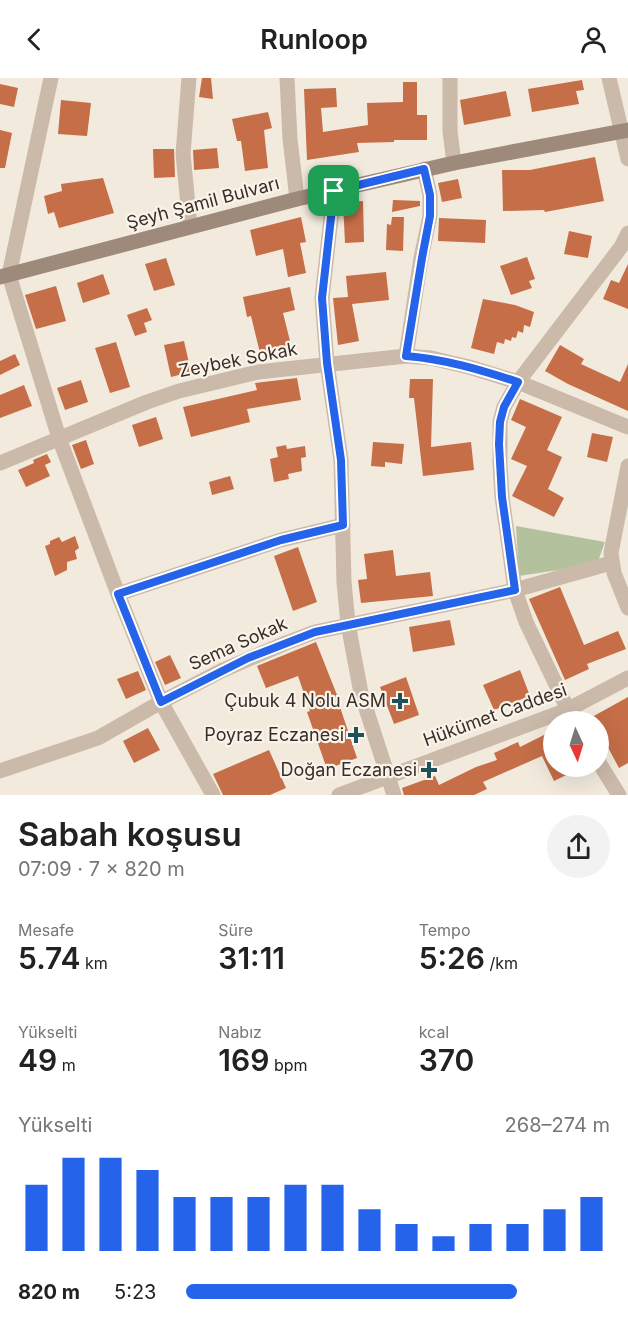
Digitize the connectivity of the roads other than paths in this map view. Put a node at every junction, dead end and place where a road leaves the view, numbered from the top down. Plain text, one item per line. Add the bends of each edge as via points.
1 (51, 78) edge
2 (189, 78) edge
3 (287, 78) edge
4 (450, 78) edge
5 (609, 78) edge
6 (625, 131) edge
7 (628, 159) edge
8 (454, 163) junction
9 (424, 169) junction
10 (334, 191) junction
11 (297, 199) junction
12 (190, 226) junction
13 (628, 233) edge
14 (4, 276) edge
15 (406, 356) junction
16 (327, 363) junction
17 (518, 382) junction
18 (628, 427) edge
19 (59, 438) junction
20 (0, 463) edge
21 (628, 466) edge
22 (343, 525) junction
23 (611, 563) junction
24 (515, 590) junction
25 (118, 594) junction
26 (628, 608) edge
27 (348, 624) junction
28 (628, 678) edge
29 (161, 702) junction
30 (569, 711) edge
31 (578, 711) edge
32 (543, 725) edge
33 (0, 771) edge
34 (609, 775) edge
35 (388, 776) junction
36 (622, 792) edge
37 (213, 795) edge
38 (339, 795) edge
39 (394, 795) edge

1 - 14 street
2 - 12 street via 183,154
3 - 11 street
4 - 8 street
5 - 6 street
6 - 7 street
6 - 8 main road, Şeyh Şamil Bulvarı
8 - 9 main road, Şeyh Şamil Bulvarı
9 - 10 main road, Şeyh Şamil Bulvarı
9 - 15 street via 430,216
10 - 11 main road, Şeyh Şamil Bulvarı
10 - 16 street via 322,298
11 - 12 main road, Şeyh Şamil Bulvarı
12 - 14 main road, Şeyh Şamil Bulvarı
13 - 17 street via 621,248
14 - 19 street
15 - 16 street, Zeybek Sokak
15 - 17 street, Zeybek Sokak via 469,366
16 - 19 street, Zeybek Sokak via 258,372 179,391
16 - 22 street via 341,460
17 - 18 street, Zeybek Sokak
17 - 24 street via 504,407 499,444
19 - 20 street, Zeybek Sokak
19 - 25 street
21 - 23 street via 612,537
22 - 25 street via 281,540
22 - 27 street
23 - 24 street, Sema Sokak
23 - 26 street
24 - 27 street, Sema Sokak
24 - 30 street
25 - 29 street
27 - 29 street, Sema Sokak via 286,643
27 - 35 street via 361,693
28 - 31 street, Hükümet Caddesi
29 - 33 street, Sema Sokak via 98,738
29 - 37 street
32 - 35 street, Hükümet Caddesi
34 - 36 street
35 - 38 street, Hükümet Caddesi
35 - 39 street

